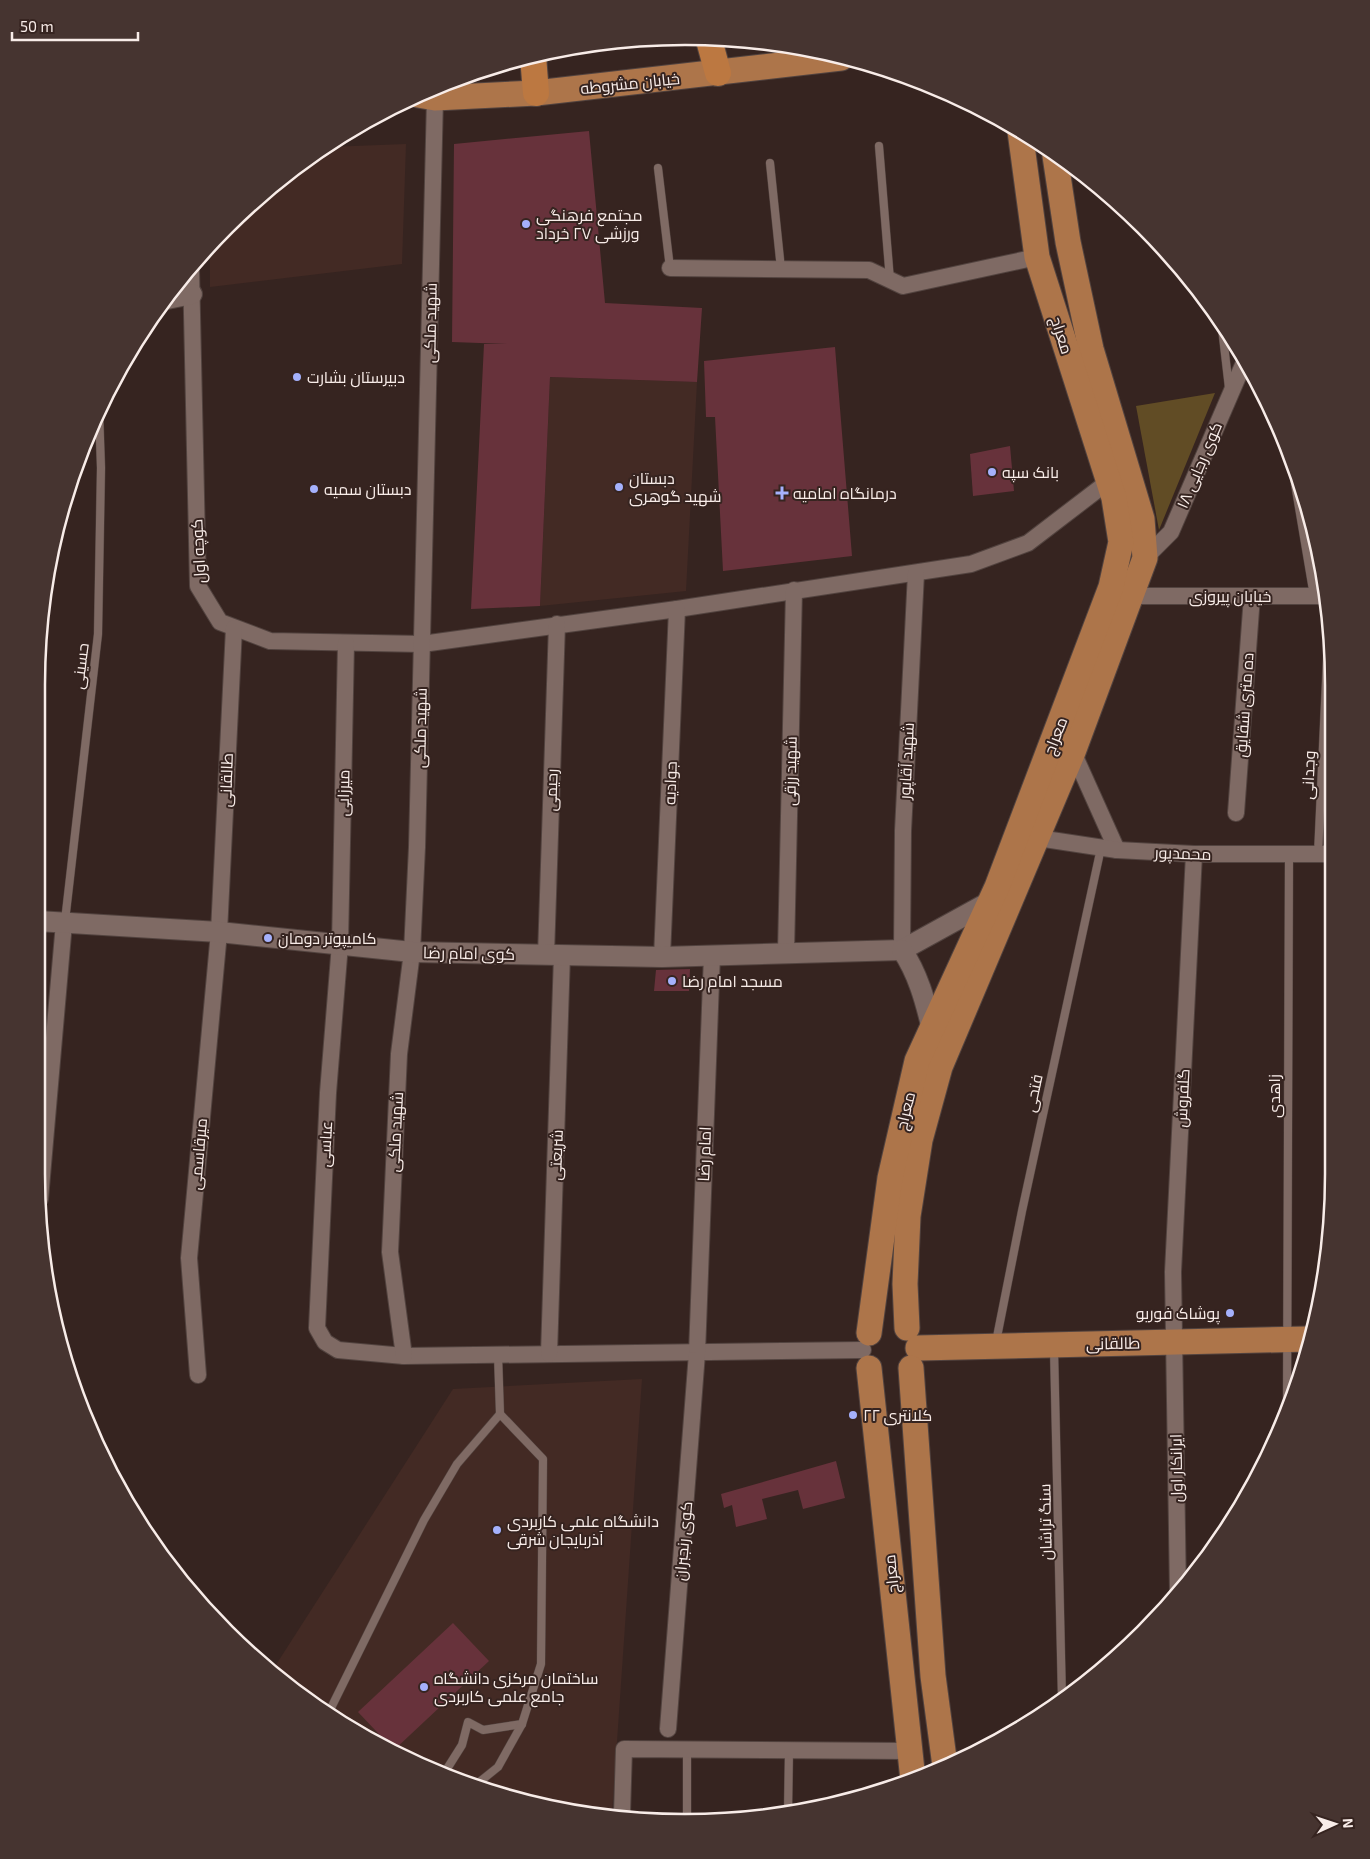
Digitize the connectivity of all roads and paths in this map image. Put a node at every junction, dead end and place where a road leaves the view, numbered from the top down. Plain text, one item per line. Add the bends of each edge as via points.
1 (710, 46) edge
2 (823, 60) edge
3 (534, 63) edge
4 (718, 73) junction
5 (536, 93) junction
6 (434, 97) edge
7 (427, 100) edge
8 (1021, 141) edge
9 (879, 146) dead end
10 (770, 162) dead end
11 (1056, 164) edge
12 (658, 168) dead end
13 (1038, 257) junction
14 (670, 268) joint
15 (781, 269) junction
16 (191, 278) edge
17 (890, 280) junction
18 (192, 294) junction
19 (176, 297) edge
20 (1223, 339) edge
21 (1241, 369) edge
22 (1230, 394) junction
23 (100, 427) edge
24 (1109, 481) junction
25 (1145, 558) junction
26 (916, 573) junction
27 (794, 590) junction
28 (1132, 596) junction
29 (1252, 596) junction
30 (1319, 596) edge
31 (677, 609) junction
32 (557, 624) junction
33 (234, 628) junction
34 (346, 643) junction
35 (422, 644) junction
36 (1073, 752) junction
37 (1325, 800) edge
38 (1236, 813) dead end
39 (1038, 838) junction
40 (1101, 848) junction
41 (1117, 850) junction
42 (1194, 854) junction
43 (1289, 854) junction
44 (1324, 854) edge
45 (991, 901) junction
46 (45, 922) edge
47 (64, 923) junction
48 (219, 932) junction
49 (340, 944) junction
50 (902, 950) junction
51 (412, 952) junction
52 (786, 952) junction
53 (554, 955) junction
54 (712, 955) junction
55 (662, 957) junction
56 (932, 1028) junction
57 (45, 1142) edge
58 (1297, 1339) edge
59 (1173, 1341) junction
60 (1054, 1344) junction
61 (995, 1346) junction
62 (912, 1348) junction
63 (867, 1350) junction
64 (697, 1353) junction
65 (549, 1354) junction
66 (498, 1355) junction
67 (404, 1356) junction
68 (198, 1375) dead end
69 (1291, 1379) edge
70 (500, 1414) junction
71 (1178, 1582) edge
72 (1062, 1691) edge
73 (331, 1707) edge
74 (522, 1724) junction
75 (668, 1729) dead end
76 (687, 1749) junction
77 (789, 1750) junction
78 (909, 1751) junction
79 (948, 1757) edge
80 (448, 1768) edge
81 (912, 1772) edge
82 (481, 1781) edge
83 (788, 1806) edge
84 (622, 1811) edge
85 (687, 1814) edge

1 - 4 highway
2 - 4 main road, خیابان مشروطه
3 - 5 highway
4 - 5 main road, خیابان مشروطه
5 - 6 main road, خیابان مشروطه
7 - 35 street, شهید ملکی
8 - 13 main road, معراج
9 - 17 lane
10 - 15 lane
11 - 25 main road, معراج via 1090,349 1142,519
12 - 14 lane
13 - 17 street via 902,286
13 - 24 main road, معراج
14 - 15 street
15 - 17 street via 869,270
16 - 18 street, کوچه اول
18 - 19 street
18 - 33 street, کوچه اول via 198,586 220,622
20 - 22 lane
21 - 22 street, کوی رجایی ۱۸
22 - 25 street, کوی رجایی ۱۸ via 1171,532
23 - 47 lane, حسینی via 98,634
24 - 26 street, کوچه اول via 1028,543 971,564
24 - 45 main road, معراج via 1121,542 1111,587
25 - 28 main road, معراج
26 - 27 street, کوچه اول
26 - 50 street, شهید آقاپور via 902,831
27 - 31 street, کوچه اول
27 - 52 street, شهید رزقی
28 - 29 street, خیابان پیروزی
28 - 36 main road, معراج
29 - 30 street, خیابان پیروزی
29 - 38 street, ده متری شقایق
31 - 32 street, کوچه اول
31 - 55 street, جوادیه
32 - 35 street, کوچه اول
32 - 53 street, رحیمی
33 - 34 street, کوچه اول via 270,641
33 - 48 street, طالقانی
34 - 35 street, کوچه اول
34 - 49 street, میرزایی
35 - 51 street, شهید ملکی
36 - 39 main road, معراج
36 - 41 street
37 - 44 lane, وجدانی
39 - 40 street, محمدپور
39 - 62 main road, معراج via 940,1067 920,1140 908,1216 906,1284
40 - 41 street, محمدپور
40 - 61 lane, فتحی
41 - 42 street, محمدپور
42 - 43 street, محمدپور
42 - 59 street, گلفروش via 1173,1272
43 - 44 street, محمدپور
43 - 58 lane, زاهدی
45 - 50 street
45 - 56 main road, معراج
46 - 47 street, کوی امام رضا
47 - 48 street, کوی امام رضا
47 - 57 street
48 - 49 street, کوی امام رضا
48 - 68 street, میرقاسمی via 189,1258
49 - 51 street, کوی امام رضا
49 - 67 street, عباسی via 328,1093 317,1328 325,1342 338,1350
50 - 52 street, کوی امام رضا
50 - 56 street via 923,993
51 - 53 street, کوی امام رضا
51 - 67 street, شهید ملکی via 399,1054 390,1252
52 - 54 street, کوی امام رضا
53 - 55 street, کوی امام رضا
53 - 65 street, شریعتی
54 - 55 street, کوی امام رضا
54 - 64 street, امام رضا
56 - 63 main road, معراج via 917,1061 890,1178
58 - 59 main road, طالقانی
58 - 69 lane, زاهدی
59 - 60 main road, طالقانی
59 - 71 street, ایرانکار اول
60 - 61 main road, طالقانی
60 - 72 lane, سنگ تراشان
61 - 62 main road, طالقانی
62 - 63 main road via 899,1324 883,1323
62 - 63 main road via 904,1374 885,1377
62 - 79 main road, معراج via 933,1676
63 - 64 street
63 - 78 main road, معراج
64 - 65 street
64 - 75 street, کوی رنجبران
65 - 66 street
66 - 67 street
66 - 70 lane
70 - 73 lane via 457,1464 424,1520
70 - 74 lane via 543,1459 541,1664
74 - 80 lane via 483,1730 468,1722 462,1745
74 - 82 lane via 498,1767
76 - 77 street
76 - 84 street via 624,1749
76 - 85 lane
77 - 78 street
77 - 83 lane
78 - 81 main road, معراج

